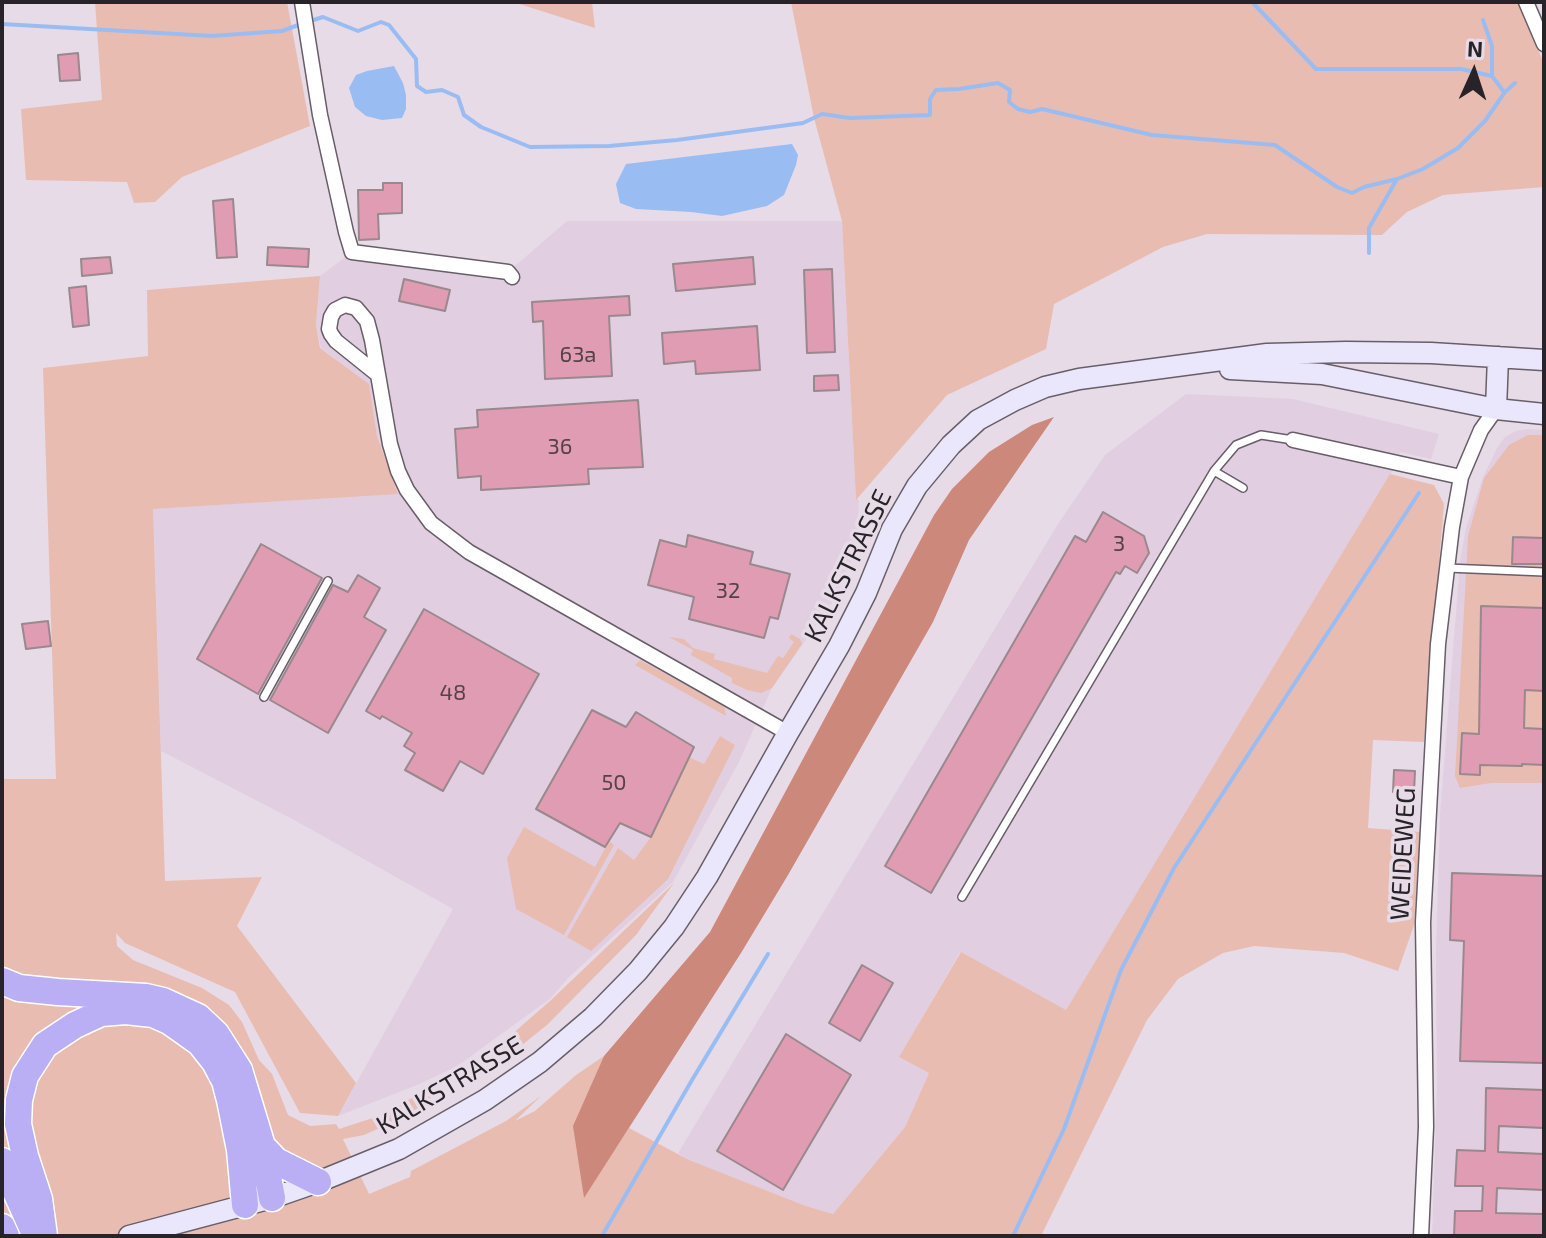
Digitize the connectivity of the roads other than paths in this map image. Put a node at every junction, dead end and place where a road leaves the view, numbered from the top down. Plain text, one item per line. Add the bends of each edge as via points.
1 (1526, 2) edge
2 (304, 16) edge
3 (1544, 44) edge
4 (512, 277) dead end
5 (1498, 357) junction
6 (1544, 360) edge
7 (1194, 365) junction
8 (377, 374) junction
9 (1496, 409) junction
10 (1544, 414) edge
11 (1293, 440) joint
12 (1214, 471) junction
13 (1461, 477) junction
14 (1243, 488) dead end
15 (1447, 568) junction
16 (1544, 572) edge
17 (328, 581) dead end
18 (264, 697) dead end
19 (788, 733) junction
20 (962, 897) dead end
21 (2, 981) edge
22 (262, 1146) junction
23 (2, 1161) edge
24 (318, 1182) junction
25 (272, 1198) junction
26 (245, 1205) junction
27 (2, 1227) edge
28 (6, 1236) edge
29 (36, 1236) edge
30 (44, 1236) edge
31 (129, 1236) edge
32 (1421, 1236) edge

1 - 3 street
2 - 4 street via 320,115 352,252 508,272
5 - 6 main road, KALKSTRASSE
5 - 7 main road, KALKSTRASSE via 1330,352 1267,354
5 - 9 main road
7 - 9 main road, KALKSTRASSE via 1322,374
7 - 19 main road, KALKSTRASSE via 1045,387 978,420 917,486 839,646
8 - 8 street via 367,321 356,308 345,305 335,310 331,334
8 - 19 street via 398,471 431,523 469,552
9 - 10 main road, KALKSTRASSE
9 - 13 street, WEIDEWEG
11 - 12 lane via 1261,435 1236,445
11 - 13 street
12 - 14 lane
12 - 20 lane
13 - 15 street, WEIDEWEG
15 - 16 lane
15 - 32 street, WEIDEWEG via 1423,922 1426,1127
17 - 18 lane
19 - 24 main road, KALKSTRASSE via 674,927 593,1017 485,1100 399,1149
21 - 22 highway via 19,988 146,997 198,1017 239,1070
22 - 24 highway via 276,1161
22 - 25 highway
23 - 29 highway
24 - 25 main road, KALKSTRASSE
25 - 26 main road, KALKSTRASSE
26 - 30 highway via 230,1100 215,1062 200,1043 161,1017 101,1013 45,1045 25,1076 18,1124
26 - 31 main road, KALKSTRASSE
27 - 28 highway

